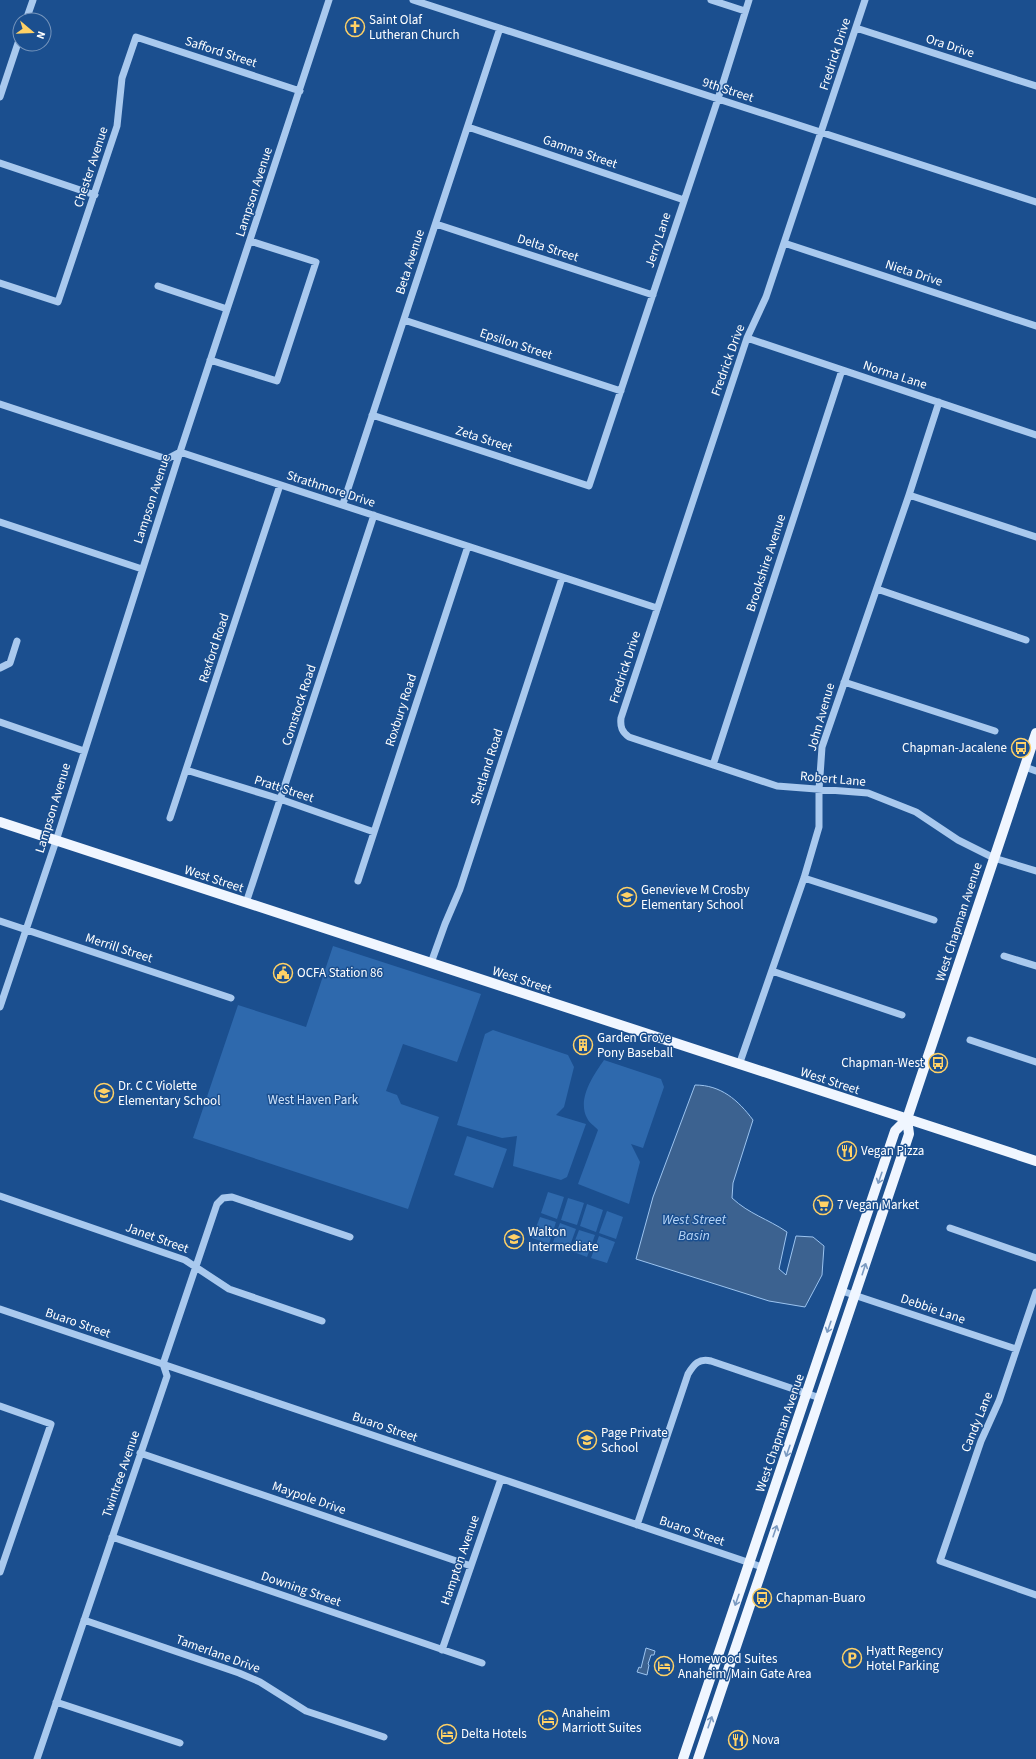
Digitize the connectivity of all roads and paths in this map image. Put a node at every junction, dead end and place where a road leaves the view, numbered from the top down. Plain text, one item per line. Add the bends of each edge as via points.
1 (32, 0) edge
2 (329, 0) edge
3 (413, 0) edge
4 (711, 0) edge
5 (749, 0) edge
6 (865, 0) edge
7 (745, 11) junction
8 (28, 12) edge
9 (500, 28) junction
10 (856, 28) junction
11 (136, 37) joint
12 (15, 52) edge
13 (1036, 86) edge
14 (300, 91) junction
15 (0, 97) edge
16 (718, 99) junction
17 (468, 127) junction
18 (821, 132) junction
19 (0, 163) edge
20 (95, 195) junction
21 (684, 200) junction
22 (1036, 202) edge
23 (436, 224) junction
24 (250, 241) junction
25 (784, 243) junction
26 (0, 283) edge
27 (158, 286) dead end
28 (653, 295) junction
29 (227, 308) junction
30 (404, 320) junction
31 (1036, 326) edge
32 (747, 338) junction
33 (210, 360) junction
34 (842, 370) junction
35 (621, 391) junction
36 (939, 402) junction
37 (0, 404) edge
38 (372, 415) junction
39 (1036, 434) edge
40 (180, 452) junction
41 (280, 485) junction
42 (589, 486) joint
43 (909, 495) junction
44 (343, 504) junction
45 (374, 515) junction
46 (0, 522) edge
47 (1036, 537) edge
48 (468, 546) junction
49 (142, 569) junction
50 (562, 578) junction
51 (877, 588) junction
52 (657, 608) junction
53 (1026, 640) dead end
54 (17, 641) dead end
55 (0, 668) edge
56 (844, 682) junction
57 (0, 722) edge
58 (622, 729) joint
59 (995, 731) dead end
60 (1036, 733) edge
61 (84, 751) junction
62 (713, 765) junction
63 (1025, 767) junction
64 (186, 770) junction
65 (1036, 771) edge
66 (819, 790) junction
67 (280, 799) junction
68 (170, 818) dead end
69 (0, 822) edge
70 (374, 832) junction
71 (56, 841) junction
72 (994, 858) junction
73 (1036, 871) edge
74 (804, 878) junction
75 (358, 881) dead end
76 (246, 903) junction
77 (934, 920) dead end
78 (0, 922) edge
79 (26, 930) junction
80 (1004, 956) dead end
81 (432, 963) junction
82 (1036, 966) edge
83 (772, 971) junction
84 (231, 998) dead end
85 (0, 1007) edge
86 (902, 1015) dead end
87 (970, 1040) dead end
88 (1036, 1062) edge
89 (739, 1065) junction
90 (907, 1119) junction
91 (1036, 1161) edge
92 (0, 1196) edge
93 (950, 1228) dead end
94 (350, 1237) dead end
95 (1036, 1258) edge
96 (196, 1266) junction
97 (842, 1291) junction
98 (1036, 1292) edge
99 (855, 1295) junction
100 (0, 1309) edge
101 (322, 1321) dead end
102 (1016, 1349) junction
103 (163, 1364) junction
104 (807, 1394) junction
105 (820, 1398) junction
106 (0, 1406) edge
107 (140, 1453) junction
108 (501, 1479) junction
109 (638, 1525) junction
110 (112, 1537) junction
111 (750, 1563) junction
112 (471, 1566) junction
113 (762, 1567) junction
114 (0, 1572) edge
115 (1036, 1595) edge
116 (84, 1620) junction
117 (442, 1650) junction
118 (482, 1663) dead end
119 (56, 1702) junction
120 (384, 1737) dead end
121 (180, 1743) dead end
122 (37, 1759) edge
123 (683, 1759) edge
124 (698, 1759) edge

1 - 8 street
2 - 14 street, Lampson Avenue
3 - 9 street, 9th Street
4 - 7 street
5 - 7 street, Jerry Lane
6 - 10 street, Fredrick Drive
7 - 16 street, Jerry Lane
9 - 16 street, 9th Street
9 - 17 street, Beta Avenue
10 - 13 street, Ora Drive
10 - 18 street, Fredrick Drive
11 - 14 street, Safford Street
11 - 20 street, Chester Avenue via 122,78 117,126
12 - 15 street
14 - 24 street, Lampson Avenue
16 - 18 street, 9th Street
16 - 21 street, Jerry Lane
17 - 21 street, Gamma Street
17 - 23 street, Beta Avenue
18 - 22 street, 9th Street
18 - 25 street, Fredrick Drive
19 - 20 street
20 - 26 street, Chester Avenue via 58,302
21 - 28 street, Jerry Lane
23 - 28 street, Delta Street
23 - 30 street, Beta Avenue
24 - 29 street, Lampson Avenue
24 - 33 street via 316,262 276,381
25 - 31 street, Nieta Drive
25 - 32 street, Fredrick Drive via 766,297
27 - 29 street
28 - 35 street, Jerry Lane
29 - 33 street, Lampson Avenue
30 - 35 street, Epsilon Street
30 - 38 street, Beta Avenue
32 - 34 street, Norma Lane
32 - 52 street, Fredrick Drive
33 - 40 street, Lampson Avenue
34 - 36 street, Norma Lane
34 - 62 street, Brookshire Avenue
35 - 42 street, Jerry Lane
36 - 39 street, Norma Lane
36 - 43 street, John Avenue
37 - 40 street via 167,459
38 - 42 street, Zeta Street
38 - 44 street, Beta Avenue
40 - 41 street, Strathmore Drive
40 - 49 street, Lampson Avenue
41 - 44 street, Strathmore Drive
41 - 64 street, Rexford Road
43 - 47 street
43 - 51 street, John Avenue
44 - 45 street, Strathmore Drive
45 - 48 street, Strathmore Drive
45 - 67 street, Comstock Road
46 - 49 street
48 - 50 street, Strathmore Drive
48 - 70 street, Roxbury Road
49 - 61 street, Lampson Avenue
50 - 52 street, Strathmore Drive
50 - 81 street, Shetland Road via 460,888
51 - 53 street
51 - 56 street, John Avenue
52 - 58 street, Fredrick Drive via 620,718
54 - 55 street via 10,663
56 - 59 street
56 - 66 street, John Avenue via 822,747
57 - 61 street
58 - 62 street, Robert Lane via 630,737
60 - 63 main road, West Chapman Avenue
61 - 71 street, Lampson Avenue
62 - 66 street, Robert Lane via 778,786
63 - 65 street
63 - 72 main road, West Chapman Avenue
64 - 67 street, Pratt Street
64 - 68 street, Rexford Road
66 - 72 street, Robert Lane via 868,793 916,812 958,840
66 - 74 street, John Avenue via 819,828
67 - 70 street, Pratt Street
67 - 76 street, Comstock Road
69 - 71 main road, West Street
70 - 75 street, Roxbury Road
71 - 76 main road, West Street
71 - 79 street, Lampson Avenue
72 - 73 street, Robert Lane
72 - 90 main road, West Chapman Avenue
74 - 77 street
74 - 83 street, John Avenue
76 - 81 main road, West Street
78 - 79 street, Merrill Street
79 - 84 street, Merrill Street
79 - 85 street, Lampson Avenue
80 - 82 street
81 - 89 main road, West Street
83 - 86 street
83 - 89 street, John Avenue
87 - 88 street
89 - 90 main road, West Street
90 - 91 main road, West Street
90 -> 97 main road, West Chapman Avenue via 895,1131
99 -> 90 main road, West Chapman Avenue via 908,1136
92 - 96 street, Janet Street
93 - 95 street
94 - 96 street, Twintree Avenue via 232,1197 223,1198 217,1204
96 - 101 street, Janet Street via 229,1289
96 - 103 street, Twintree Avenue
97 - 99 street, Debbie Lane
97 -> 104 main road, West Chapman Avenue
98 - 102 street, Candy Lane
99 - 102 street, Debbie Lane
99 - 105 main road, West Chapman Avenue
100 - 103 street, Buaro Street
102 - 115 street, Candy Lane via 940,1561
103 - 107 street, Twintree Avenue via 167,1376
103 - 108 street, Buaro Street
104 - 105 street
104 - 109 street via 711,1361 701,1360 695,1364 688,1374
104 -> 111 main road, West Chapman Avenue
113 -> 105 main road, West Chapman Avenue
106 - 114 street via 51,1424
107 - 110 street, Twintree Avenue
107 - 112 street, Maypole Drive
108 - 109 street, Buaro Street
108 - 112 street, Hampton Avenue
109 - 111 street, Buaro Street
110 - 116 street, Twintree Avenue
110 - 117 street, Downing Street
111 - 113 street, Buaro Street
111 -> 123 main road, West Chapman Avenue
112 - 117 street, Hampton Avenue
124 -> 113 main road, West Chapman Avenue
116 - 119 street, Twintree Avenue
116 - 120 street, Tamerlane Drive via 260,1682 306,1711
117 - 118 street, Downing Street
119 - 121 street
119 - 122 street, Twintree Avenue

